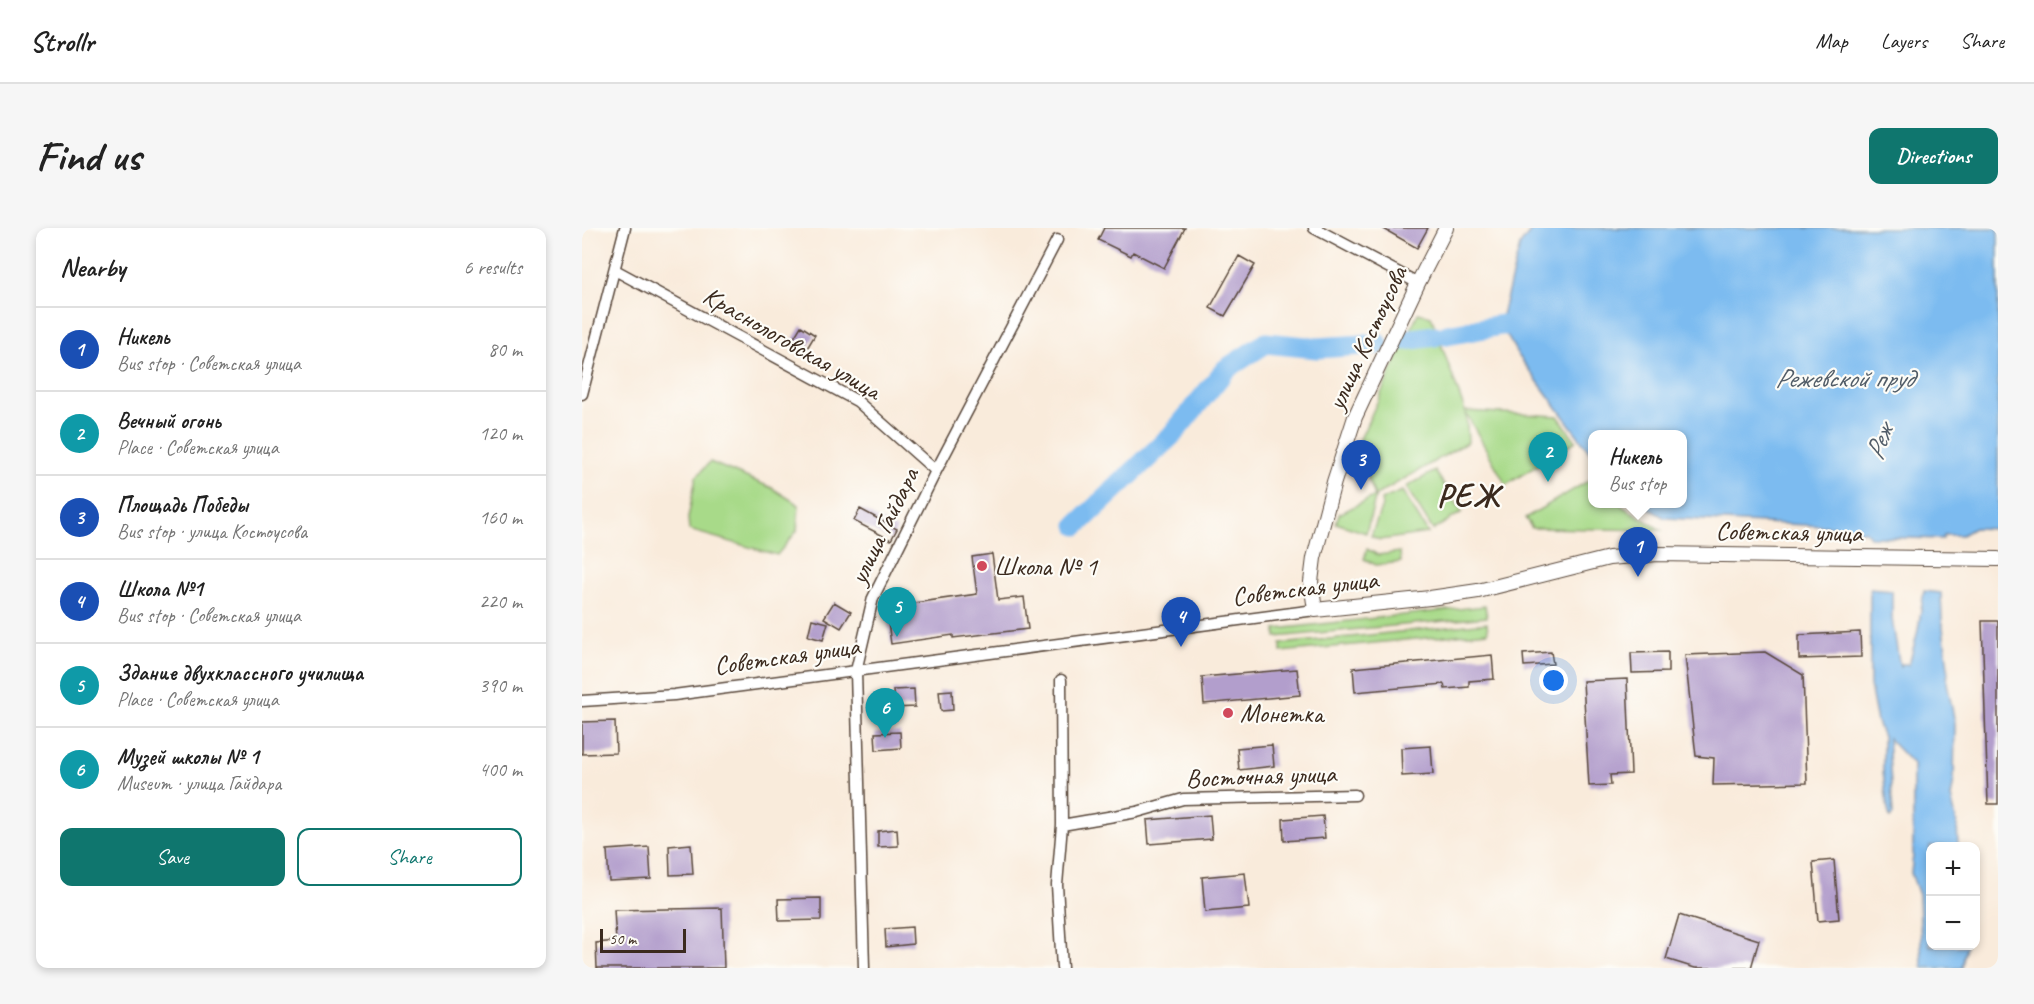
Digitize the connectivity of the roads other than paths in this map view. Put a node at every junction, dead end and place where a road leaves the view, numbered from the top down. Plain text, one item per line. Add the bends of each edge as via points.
1 (625, 228) edge
2 (1314, 228) edge
3 (1446, 228) edge
4 (1057, 240) dead end
5 (615, 270) junction
6 (1418, 283) junction
7 (582, 394) edge
8 (936, 471) junction
9 (1998, 559) edge
10 (1315, 610) junction
11 (856, 671) junction
12 (1061, 680) dead end
13 (582, 701) edge
14 (1355, 795) dead end
15 (1062, 825) junction
16 (864, 968) edge
17 (1062, 968) edge

1 - 5 street
2 - 6 street
3 - 6 main road, улица Костоусова
4 - 8 street, улица Гайдара
5 - 7 street
5 - 8 street, Краснологовская улица via 857,402
6 - 10 main road, улица Костоусова via 1355,417 1334,482 1314,558 1311,582
8 - 11 street, улица Гайдара via 873,598
9 - 10 main road, Советская улица via 1658,554 1609,558 1478,591
10 - 11 street, Советская улица
11 - 13 street, Советская улица via 674,695
11 - 16 street, улица Гайдара
12 - 15 street
14 - 15 street, Восточная улица via 1183,799 1137,812
15 - 17 street via 1056,885

